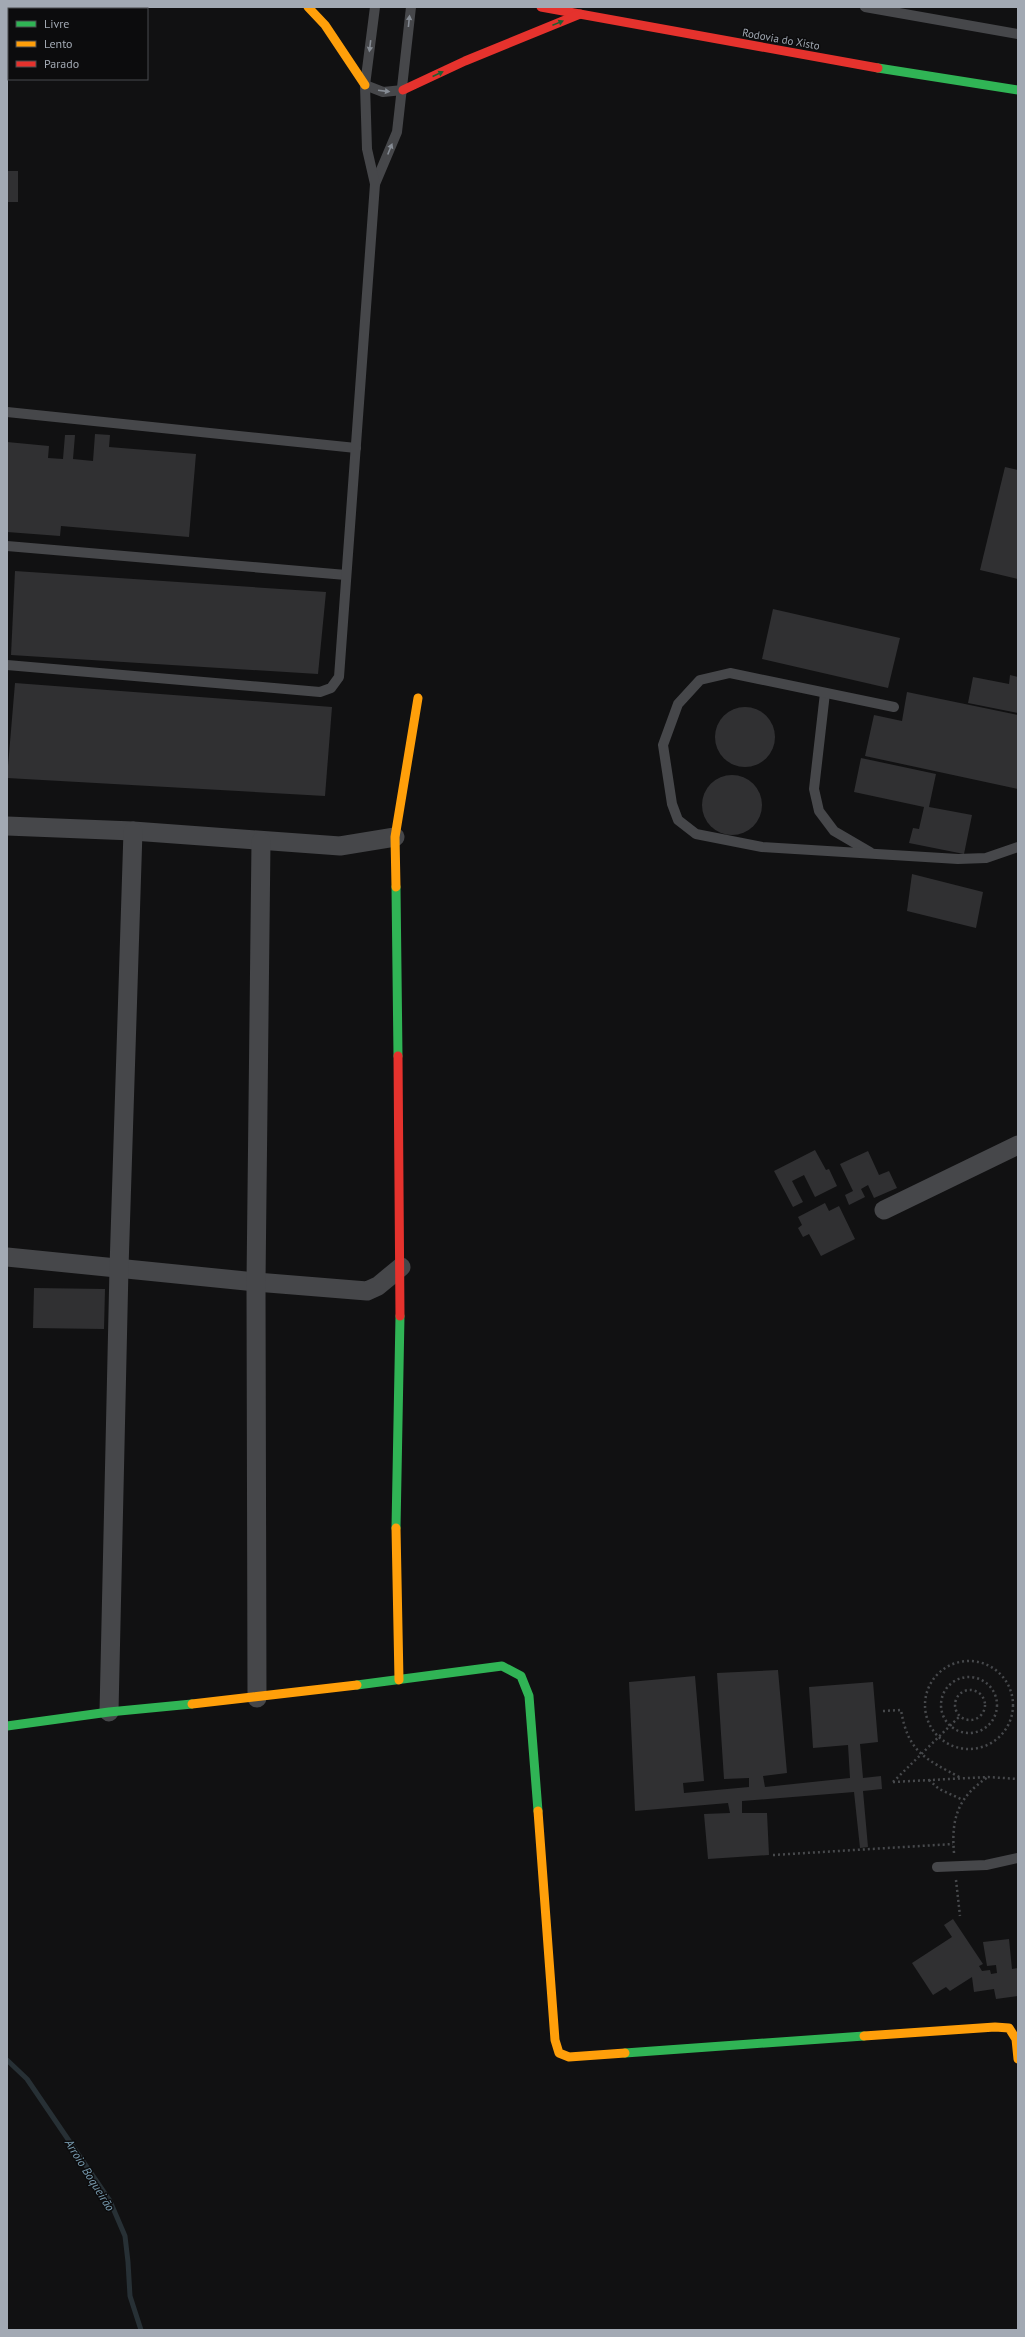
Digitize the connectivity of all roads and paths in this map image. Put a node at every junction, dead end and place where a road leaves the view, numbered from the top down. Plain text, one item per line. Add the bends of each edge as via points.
1 (308, 7) edge
2 (375, 7) edge
3 (411, 7) edge
4 (541, 7) edge
5 (865, 7) edge
6 (580, 14) junction
7 (1018, 34) edge
8 (365, 85) junction
9 (403, 90) junction
10 (1018, 90) edge
11 (375, 184) junction
12 (7, 412) edge
13 (356, 448) junction
14 (7, 546) edge
15 (346, 575) junction
16 (7, 665) edge
17 (825, 693) junction
18 (418, 698) dead end
19 (894, 707) dead end
20 (7, 826) edge
21 (133, 831) junction
22 (395, 837) junction
23 (261, 841) junction
24 (1018, 847) edge
25 (872, 853) junction
26 (1018, 1145) edge
27 (884, 1210) dead end
28 (7, 1257) edge
29 (401, 1267) junction
30 (119, 1268) junction
31 (256, 1282) junction
32 (399, 1680) junction
33 (257, 1698) junction
34 (883, 1711) dead end
35 (109, 1712) junction
36 (960, 1716) junction
37 (950, 1725) junction
38 (7, 1726) edge
39 (939, 1737) junction
40 (921, 1755) junction
41 (988, 1777) junction
42 (961, 1778) junction
43 (1018, 1779) edge
44 (929, 1780) junction
45 (963, 1800) junction
46 (953, 1844) junction
47 (773, 1855) dead end
48 (1018, 1858) edge
49 (954, 1866) junction
50 (937, 1867) dead end
51 (960, 1916) dead end
52 (1018, 2059) edge

1 - 8 main road via 325,26
2 -> 8 lane
9 -> 3 lane
4 - 6 main road, Rodovia do Xisto
5 - 7 lane
9 -> 6 main road via 465,61
6 - 10 main road, Rodovia do Xisto via 900,72
8 -> 9 lane via 382,92
8 - 11 lane via 367,149
11 -> 9 lane via 397,132
11 - 13 lane
12 - 13 lane
13 - 15 lane
14 - 15 lane
15 - 16 lane via 339,677 331,688 320,692
17 - 19 lane
17 - 25 lane via 814,789 819,811 834,831
17 - 25 lane via 730,673 700,680 678,704 664,745 672,804 678,820 696,834 762,847
18 - 22 main road
20 - 21 street
21 - 23 street
21 - 30 street
22 - 23 street via 340,846
22 - 29 main road
23 - 31 street
24 - 25 lane via 986,858 958,859
26 - 27 street
28 - 30 street
29 - 31 street via 378,1286 366,1291
29 - 32 main road via 396,1501
30 - 31 street
30 - 35 street
31 - 33 street
32 - 33 main road
32 - 52 main road via 502,1666 520,1676 530,1696 555,2040 559,2053 569,2057 995,2027 1009,2028 1016,2039
33 - 35 main road
34 - 40 path via 901,1710 907,1735
35 - 38 main road
36 - 36 path via 955,1703 959,1694 968,1690 978,1692 985,1705 982,1714 974,1720
36 - 37 path
37 - 37 path via 942,1710 944,1693 949,1686 964,1677 981,1679 989,1684 998,1702 993,1720 982,1730 968,1733 958,1731
37 - 39 path
39 - 39 path via 930,1725 926,1695 942,1670 955,1663 970,1661 985,1664 998,1672 1007,1682 1013,1710 1010,1723 1002,1735 991,1744 978,1749 950,1745
39 - 40 path
40 - 42 path
40 - 44 path via 893,1782
41 - 42 path
41 - 43 path
41 - 45 path via 973,1787
42 - 44 path
44 - 45 path via 938,1789
45 - 46 path via 956,1813
46 - 47 path
46 - 49 path
48 - 49 lane via 986,1865
49 - 50 lane
49 - 51 path

